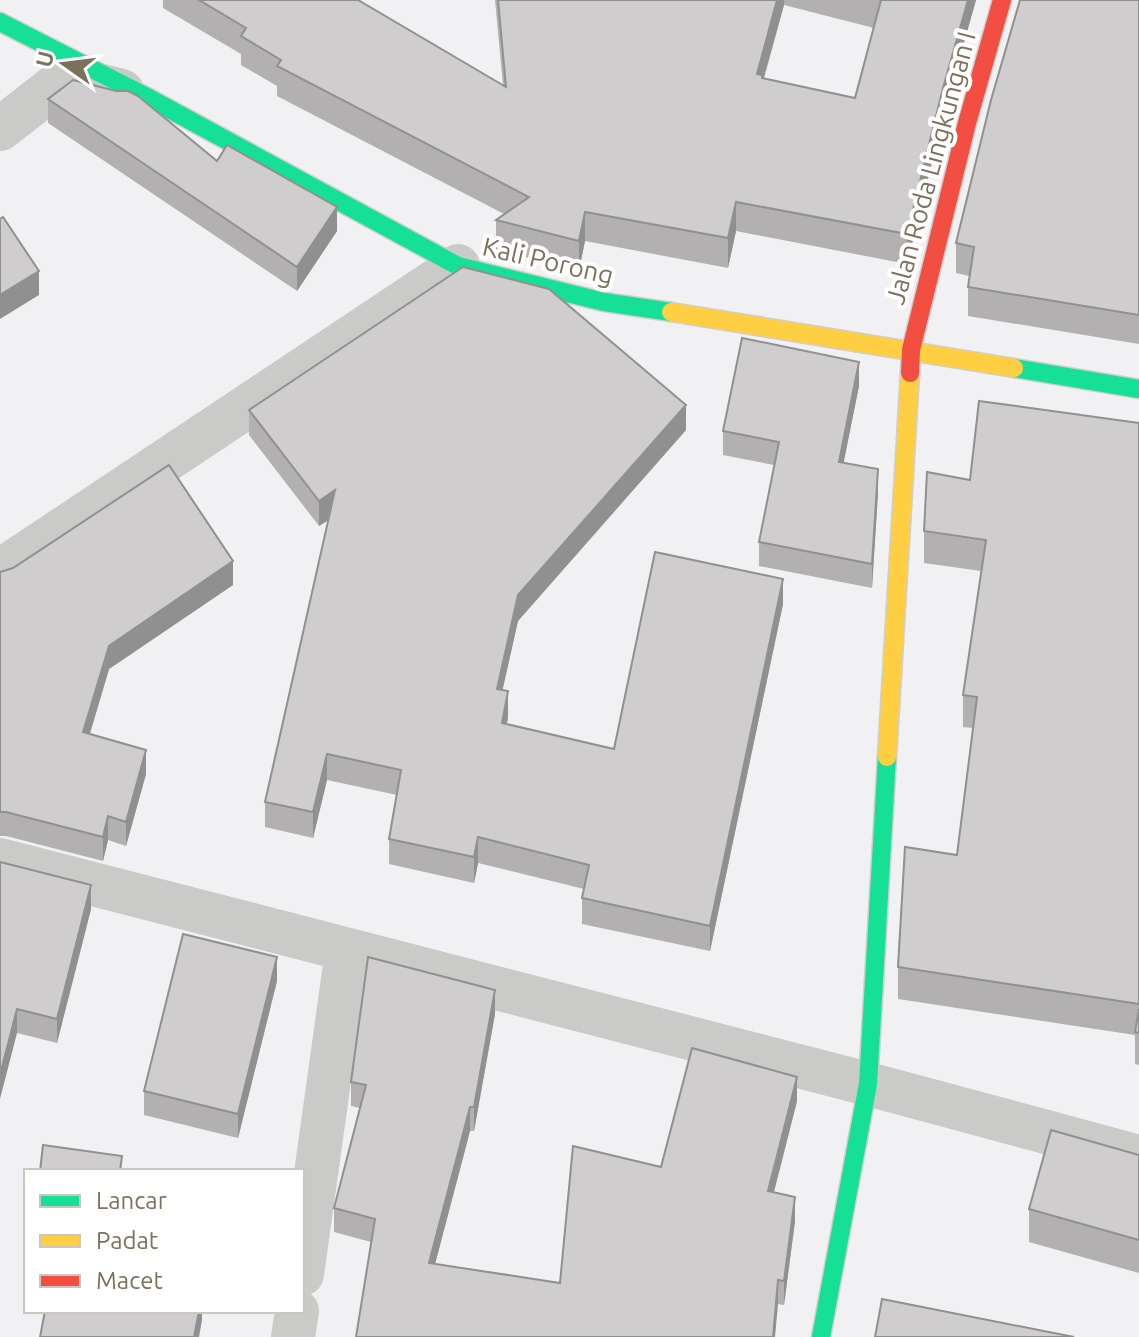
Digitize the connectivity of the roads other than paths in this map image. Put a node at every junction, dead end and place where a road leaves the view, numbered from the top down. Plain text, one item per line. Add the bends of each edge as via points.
1 (1002, 0) edge
2 (0, 22) edge
3 (147, 97) junction
4 (0, 129) edge
5 (458, 266) junction
6 (911, 350) junction
7 (1139, 389) edge
8 (0, 571) edge
9 (0, 860) edge
10 (347, 951) junction
11 (868, 1084) junction
12 (1139, 1157) edge
13 (304, 1260) edge
14 (297, 1313) edge
15 (293, 1337) edge
16 (821, 1337) edge

1 - 6 street, Jalan Roda Lingkungan I
2 - 3 street, Kali Porong
3 - 4 street via 67,77
3 - 5 street, Kali Porong
5 - 6 street, Kali Porong via 604,302
5 - 8 street
6 - 7 street, Kali Porong
6 - 11 street, Jalan Roda Lingkungan I
9 - 10 street
10 - 11 street
10 - 13 street
11 - 12 street
11 - 16 street, Jalan Roda Lingkungan I
14 - 15 street

